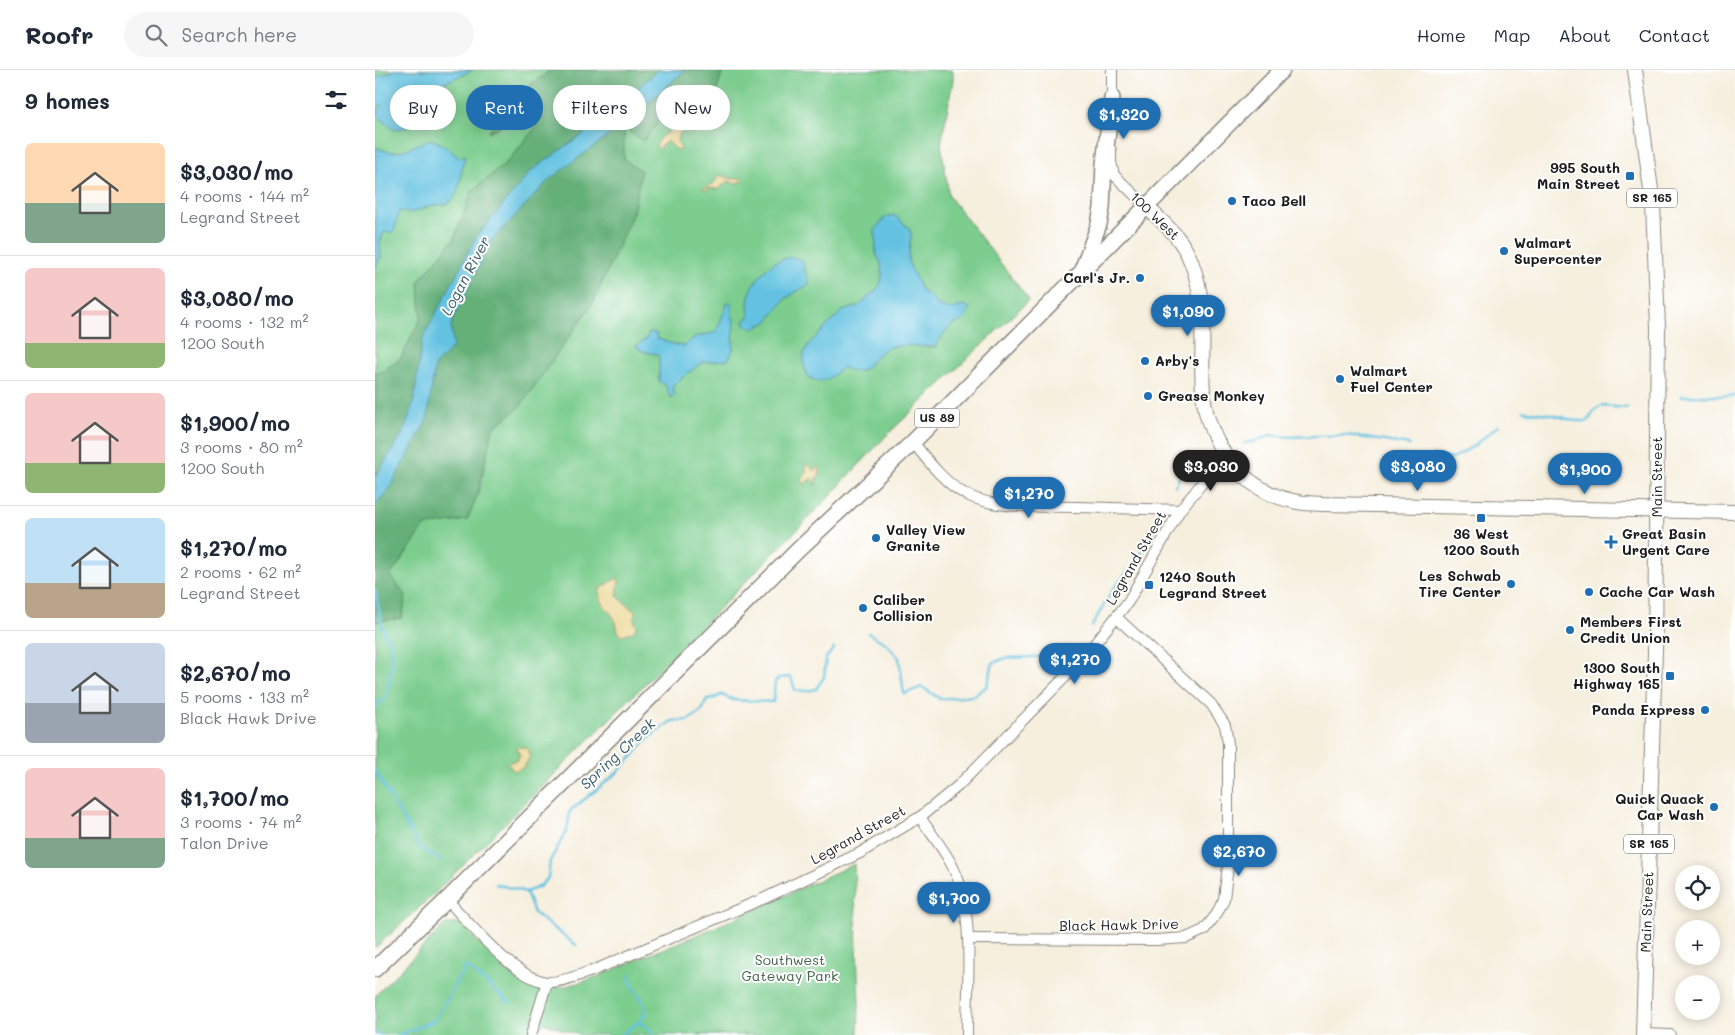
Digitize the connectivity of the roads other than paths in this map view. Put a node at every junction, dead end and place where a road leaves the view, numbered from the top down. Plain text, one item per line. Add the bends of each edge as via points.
1 (1112, 70) edge
2 (1281, 70) edge
3 (1635, 70) edge
4 (1112, 98) junction
5 (1146, 206) junction
6 (1081, 272) junction
7 (913, 442) junction
8 (1229, 462) junction
9 (1180, 510) junction
10 (1657, 510) junction
11 (1735, 512) edge
12 (1117, 617) junction
13 (919, 817) junction
14 (447, 900) junction
15 (968, 938) junction
16 (375, 969) edge
17 (547, 982) junction
18 (1643, 1034) edge
19 (531, 1035) edge
20 (967, 1035) edge
21 (1670, 1035) edge

1 - 4 street, 100 West
2 - 5 highway, US 89
3 - 10 main road, Main Street / SR 165 via 1653,205 1658,327
4 - 5 street, 100 West via 1111,162 1114,175
4 - 6 highway via 1102,208
5 - 6 highway, US 89
5 - 8 main road, 100 West via 1183,242 1193,265 1202,316 1206,413 1214,437
6 - 7 highway, US 89
7 - 9 street via 948,481 967,495 992,503
7 - 14 highway, US 89 via 798,550
8 - 9 street, Legrand Street via 1203,482
8 - 10 main road, 100 West via 1266,492 1293,502
9 - 12 street, Legrand Street
10 - 11 main road, 100 West
10 - 18 main road, Main Street / SR 165
12 - 13 street, Legrand Street via 1079,662 966,779
12 - 15 street, Black Hawk Drive via 1211,704 1225,725 1229,758 1228,866 1224,899 1203,930 1186,938
13 - 15 street via 958,879
13 - 17 street, Legrand Street via 860,853 765,898 592,972
14 - 16 highway, US 89
14 - 17 street via 508,962 525,974
15 - 20 street
17 - 19 street
18 - 21 street

